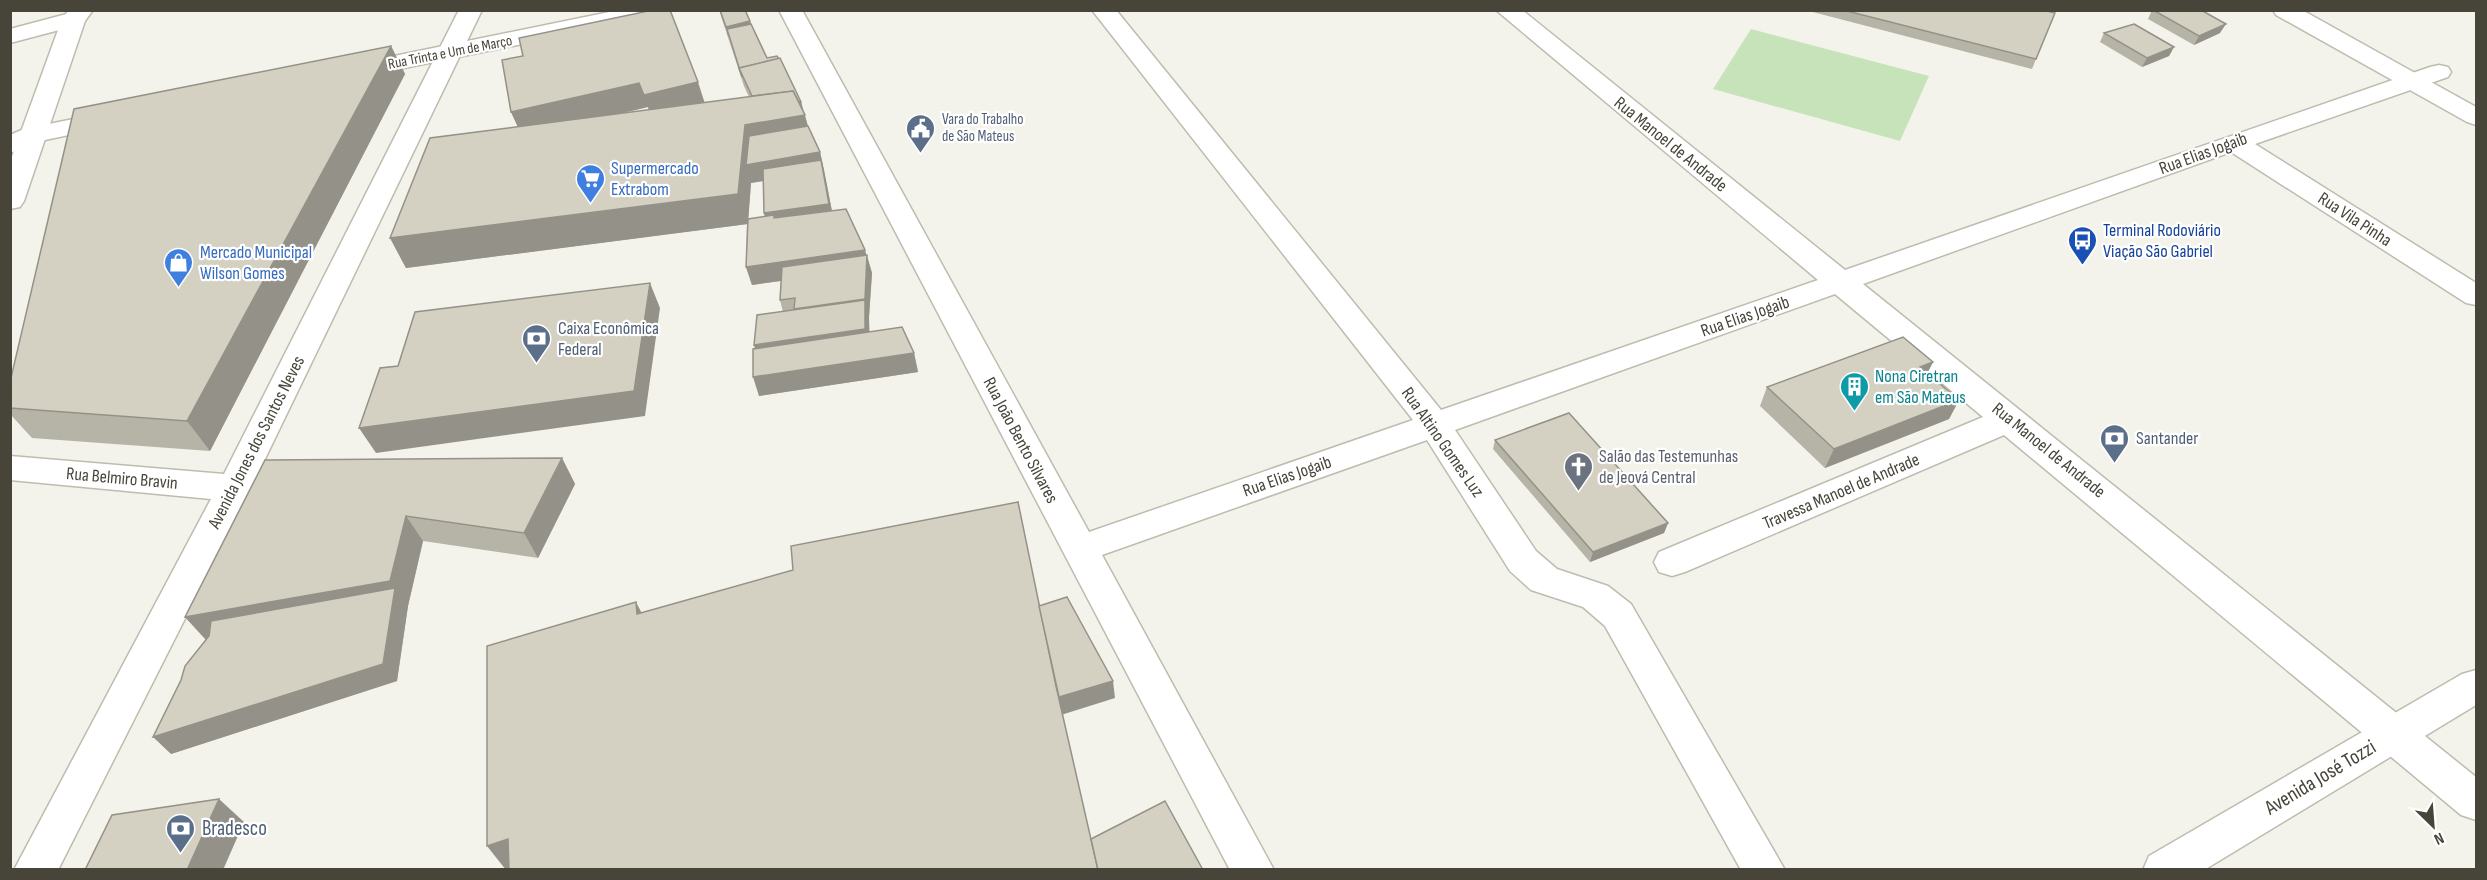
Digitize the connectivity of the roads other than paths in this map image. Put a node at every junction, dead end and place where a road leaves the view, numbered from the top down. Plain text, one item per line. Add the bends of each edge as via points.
1 (471, 10) edge
2 (656, 10) edge
3 (790, 10) edge
4 (1103, 10) edge
5 (1507, 10) edge
6 (2324, 10) edge
7 (2290, 11) edge
8 (73, 13) edge
9 (10, 36) edge
10 (450, 52) junction
11 (2439, 72) junction
12 (334, 75) edge
13 (2410, 80) junction
14 (2476, 92) edge
15 (137, 114) edge
16 (2476, 117) edge
17 (22, 140) edge
18 (2234, 142) junction
19 (10, 201) edge
20 (1841, 282) junction
21 (2476, 296) edge
22 (2010, 419) junction
23 (1435, 425) junction
24 (10, 468) edge
25 (234, 488) junction
26 (1080, 549) junction
27 (1672, 562) dead end
28 (2476, 686) edge
29 (2394, 734) junction
30 (2476, 802) edge
31 (35, 870) edge
32 (1253, 870) edge
33 (1764, 870) edge
34 (2164, 870) edge

1 - 10 street, Avenida Jones dos Santos Neves
2 - 10 street, Rua Trinta e Um de Março
3 - 26 street, Rua João Bento Silvares
4 - 23 street, Rua Altino Gomes Luz
5 - 20 street, Rua Manoel de Andrade
6 - 11 street
7 - 13 street
8 - 9 street
8 - 17 street
10 - 12 street, Rua Trinta e Um de Março
10 - 25 street, Avenida Jones dos Santos Neves
11 - 13 street, Rua Elias Jogaib
11 - 14 street
13 - 16 street
13 - 18 street, Rua Elias Jogaib
15 - 17 street
17 - 19 street
18 - 20 street, Rua Elias Jogaib
18 - 21 street, Rua Vila Pinha
20 - 22 street, Rua Manoel de Andrade
20 - 23 street, Rua Elias Jogaib
22 - 27 street, Travessa Manoel de Andrade
22 - 29 street, Rua Manoel de Andrade
23 - 26 street, Rua Elias Jogaib
23 - 33 street, Rua Altino Gomes Luz via 1536,575 1552,584 1597,595 1618,615
24 - 25 street, Rua Belmiro Bravin
25 - 31 street, Avenida Jones dos Santos Neves
26 - 32 street, Rua João Bento Silvares
28 - 29 street, Avenida José Tozzi
29 - 30 street, Rua Manoel de Andrade
29 - 34 street, Avenida José Tozzi

